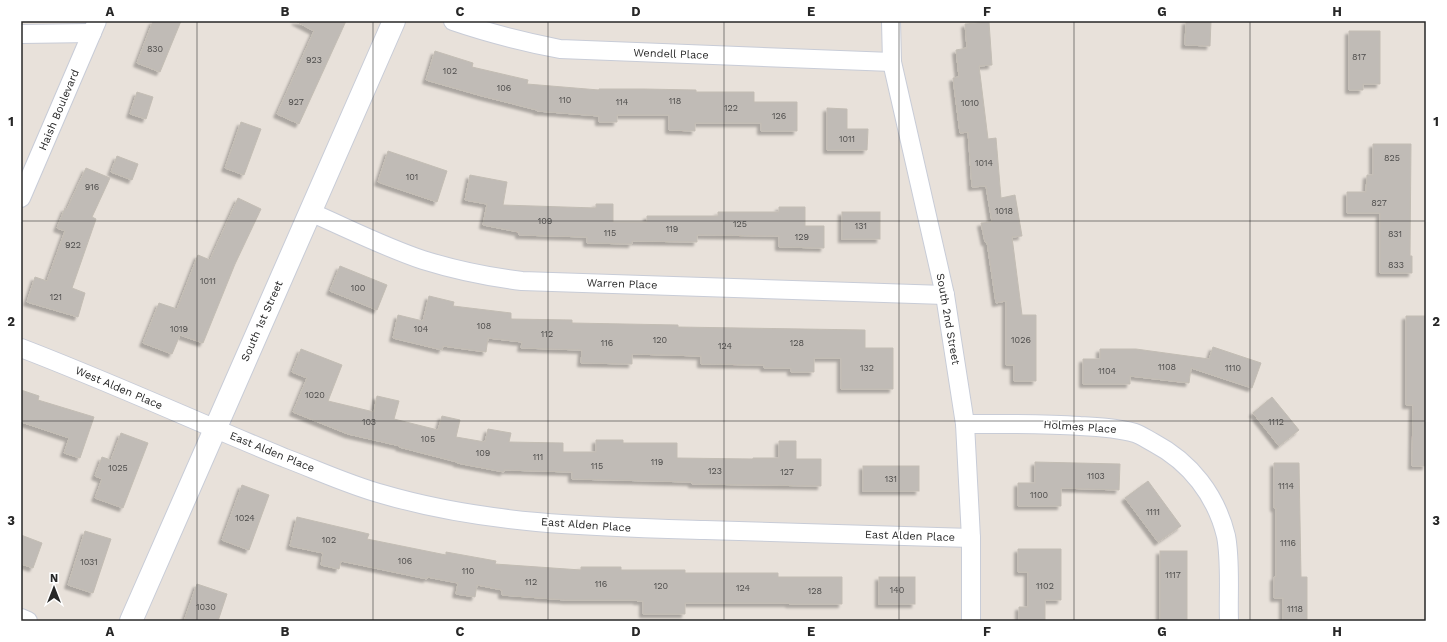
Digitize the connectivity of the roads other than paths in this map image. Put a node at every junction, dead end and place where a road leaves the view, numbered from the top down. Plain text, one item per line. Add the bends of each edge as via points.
1 (394, 21) edge
2 (453, 21) edge
3 (891, 21) edge
4 (94, 27) edge
5 (21, 34) edge
6 (892, 62) junction
7 (21, 198) edge
8 (310, 212) junction
9 (945, 296) junction
10 (21, 348) edge
11 (965, 424) junction
12 (215, 430) junction
13 (971, 538) junction
14 (21, 618) edge
15 (28, 621) edge
16 (131, 621) edge
17 (971, 621) edge
18 (1229, 621) edge

1 - 8 street, South 1st Street
2 - 6 street, Wendell Place via 520,41 560,49
3 - 6 street, South 2nd Street
4 - 5 street
4 - 7 street, Haish Boulevard
6 - 9 street, South 2nd Street
8 - 9 street, Warren Place via 423,260 497,278
8 - 12 street, South 1st Street
9 - 11 street, South 2nd Street
10 - 12 street, West Alden Place via 75,368
11 - 13 street, South 2nd Street
11 - 18 street, Holmes Place via 1053,424 1113,428 1136,434 1178,458 1207,490 1221,521 1226,537 1228,559
12 - 13 street, East Alden Place via 356,486 437,508 494,518 616,528
12 - 16 street, South 1st Street
13 - 17 street, South 2nd Street
14 - 15 street

